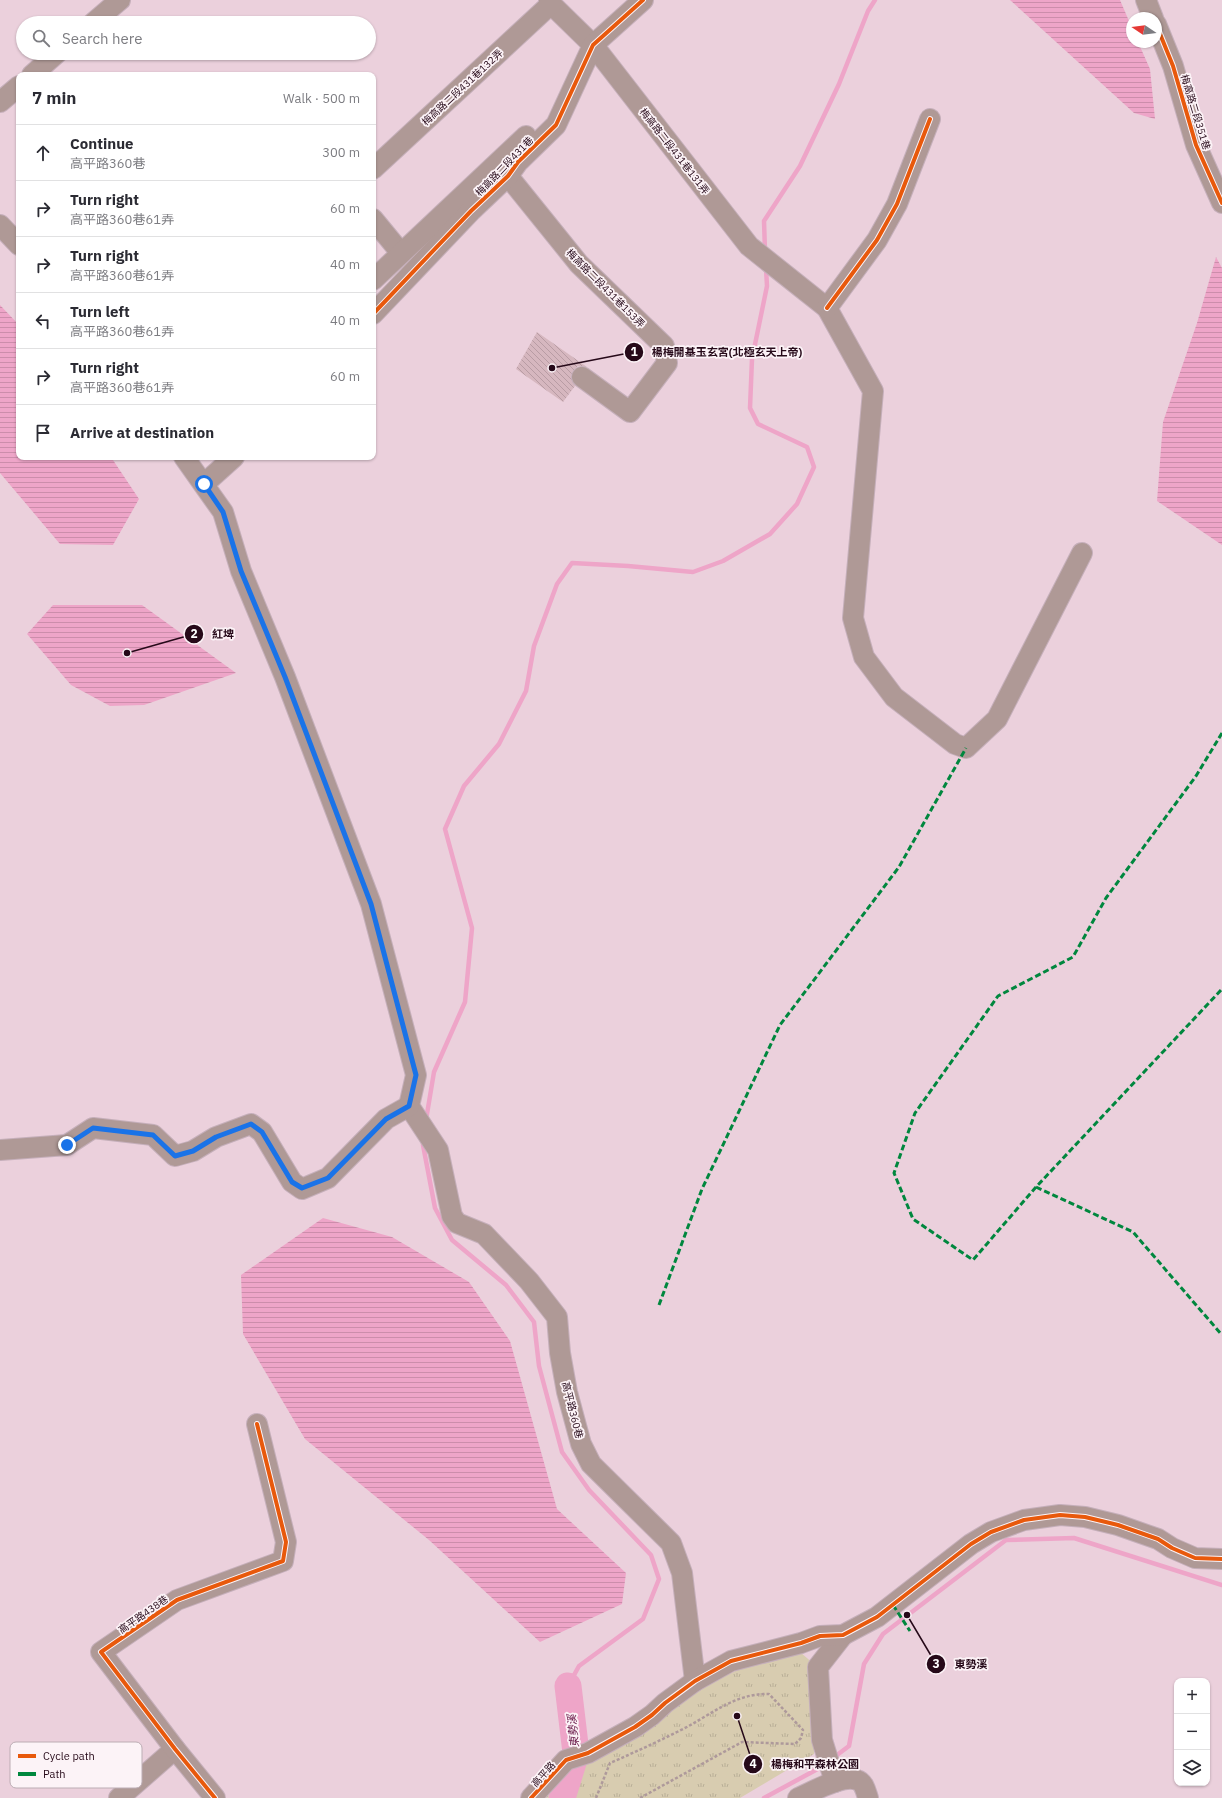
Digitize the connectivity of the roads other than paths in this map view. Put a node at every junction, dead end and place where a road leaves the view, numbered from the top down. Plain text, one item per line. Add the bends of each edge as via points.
1 (120, 0) edge
2 (643, 0) edge
3 (1146, 0) edge
4 (550, 2) edge
5 (1151, 12) edge
6 (101, 16) edge
7 (1162, 39) edge
8 (593, 45) junction
9 (49, 60) edge
10 (35, 72) edge
11 (16, 89) edge
12 (0, 102) edge
13 (564, 109) junction
14 (930, 119) dead end
15 (376, 166) edge
16 (508, 176) junction
17 (1222, 203) edge
18 (376, 223) edge
19 (0, 225) edge
20 (16, 242) edge
21 (401, 253) junction
22 (376, 277) edge
23 (827, 308) junction
24 (376, 311) edge
25 (582, 378) dead end
26 (187, 460) edge
27 (231, 460) edge
28 (204, 484) junction
29 (1082, 553) dead end
30 (414, 1113) junction
31 (0, 1150) edge
32 (257, 1424) dead end
33 (1222, 1559) edge
34 (843, 1635) junction
35 (802, 1643) junction
36 (818, 1667) junction
37 (695, 1681) junction
38 (175, 1749) junction
39 (142, 1778) edge
40 (835, 1782) junction
41 (130, 1788) edge
42 (119, 1798) edge
43 (215, 1798) edge
44 (532, 1798) edge
45 (798, 1798) edge
46 (868, 1798) edge

1 - 6 street
2 - 8 street, 梅高路二段431巷
3 - 5 street
4 - 8 street, 梅高路二段431巷131弄
4 - 15 street, 梅高路二段431巷132弄
7 - 17 street, 梅高路二段351巷 via 1173,66 1196,145
8 - 13 street, 梅高路二段431巷
8 - 23 street, 梅高路二段431巷131弄 via 749,246
9 - 10 street
11 - 12 street
13 - 16 street, 梅高路二段431巷 via 556,125 518,162
13 - 21 street, 梅高路二段431巷 via 554,110
14 - 23 street via 897,204 877,240
16 - 24 street, 梅高路二段431巷
16 - 25 street, 梅高路二段431巷153弄 via 579,264 664,346 667,363 630,412
18 - 21 street
19 - 20 street
21 - 22 street, 梅高路二段431巷
23 - 29 street via 872,391 853,618 864,656 894,697 955,744 966,748 997,719
26 - 28 street
27 - 28 street
28 - 30 street via 223,512 241,571 285,677 371,904 416,1075
30 - 31 street via 386,1119 328,1178 302,1188 292,1182 262,1132 251,1124 216,1137 193,1151 175,1156 153,1135 93,1128 67,1145
30 - 37 street, 高平路360巷 via 438,1150 452,1216 458,1223 484,1234 529,1281 557,1317 567,1392 581,1444 591,1464 671,1543 682,1573
32 - 38 street, 高平路438巷 via 286,1542 283,1561 177,1600 101,1652
33 - 34 street via 1195,1558 1158,1539 1085,1517 1060,1515 1024,1520 991,1532 971,1544 877,1617
34 - 35 street via 820,1636
34 - 36 street
35 - 36 street
35 - 37 street via 731,1662
36 - 40 street via 822,1740
37 - 44 street, 高平路 via 635,1727 588,1753 566,1760
38 - 39 street
38 - 43 street, 高平路438巷
40 - 45 street
40 - 46 street via 857,1780 863,1784
41 - 42 street

